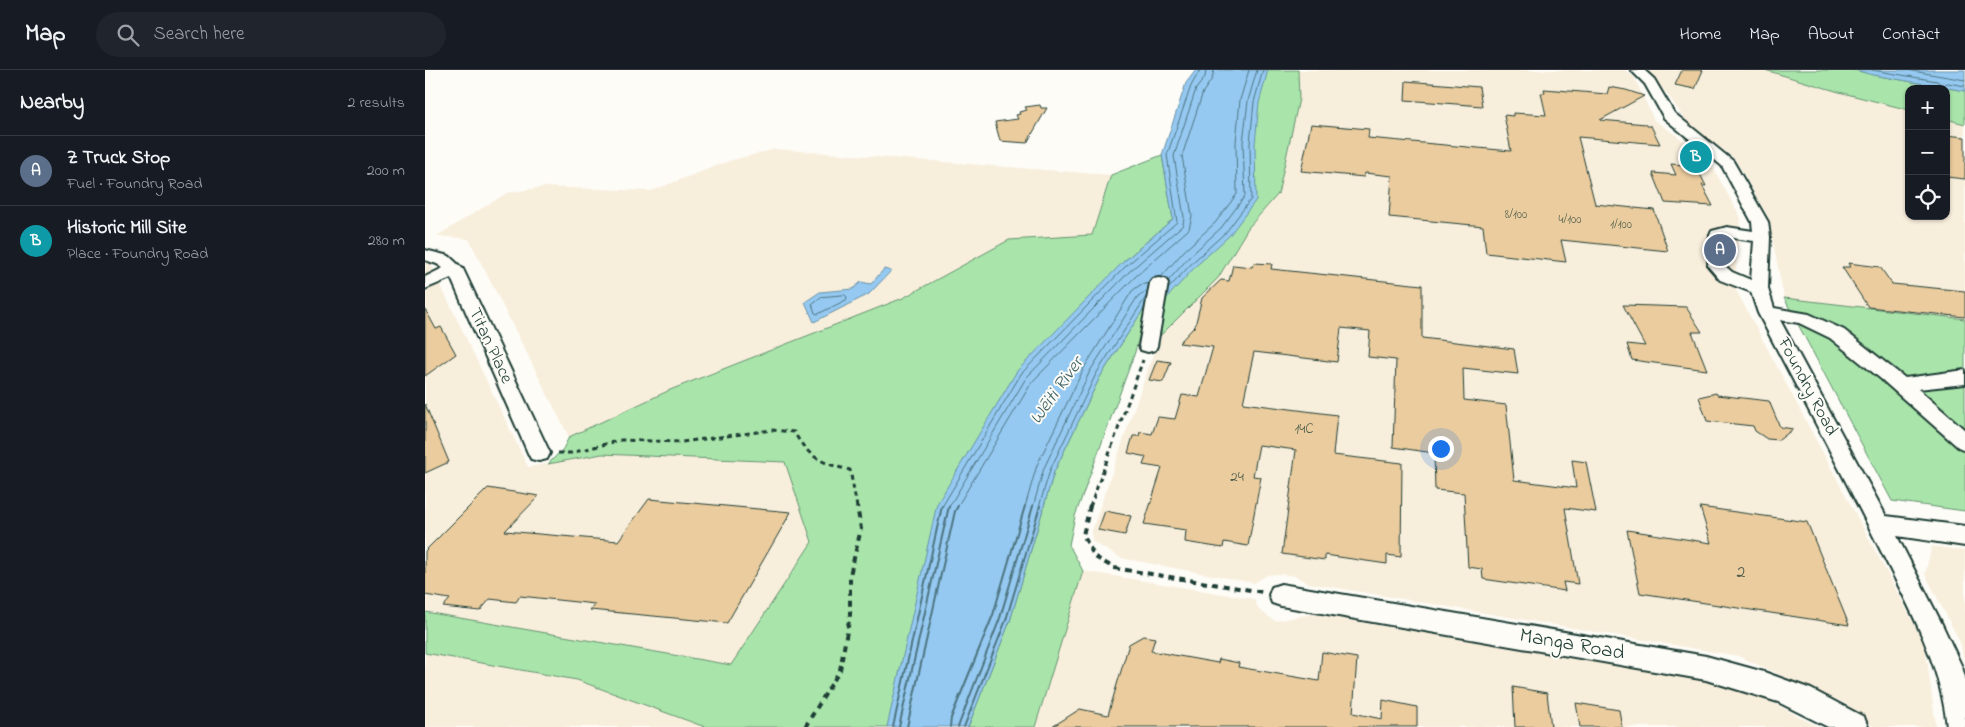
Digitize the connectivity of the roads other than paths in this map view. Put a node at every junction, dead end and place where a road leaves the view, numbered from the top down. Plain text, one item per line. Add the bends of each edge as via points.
1 (1637, 70) edge
2 (1762, 237) junction
3 (425, 255) edge
4 (455, 269) junction
5 (1159, 283) dead end
6 (425, 284) edge
7 (1759, 289) junction
8 (1767, 313) junction
9 (1148, 346) road end
10 (1965, 377) edge
11 (1900, 384) junction
12 (1965, 442) edge
13 (539, 453) road end
14 (1880, 524) junction
15 (1965, 536) edge
16 (1281, 595) road end
17 (1854, 727) edge
18 (1961, 727) edge

1 - 2 street, Foundry Road via 1650,82 1669,115 1728,164 1760,222
2 - 7 street, Foundry Road
2 - 7 street via 1727,232 1718,234 1716,266 1726,276
3 - 4 street via 443,260
4 - 6 street
4 - 13 street, Titan Place
5 - 9 street
7 - 8 street, Foundry Road
8 - 11 street via 1803,318 1827,328
8 - 14 street, Foundry Road
10 - 11 street
11 - 12 street
14 - 15 street
14 - 18 street, Foundry Road via 1956,688
16 - 17 street, Manga Road via 1706,668 1758,681 1800,697

